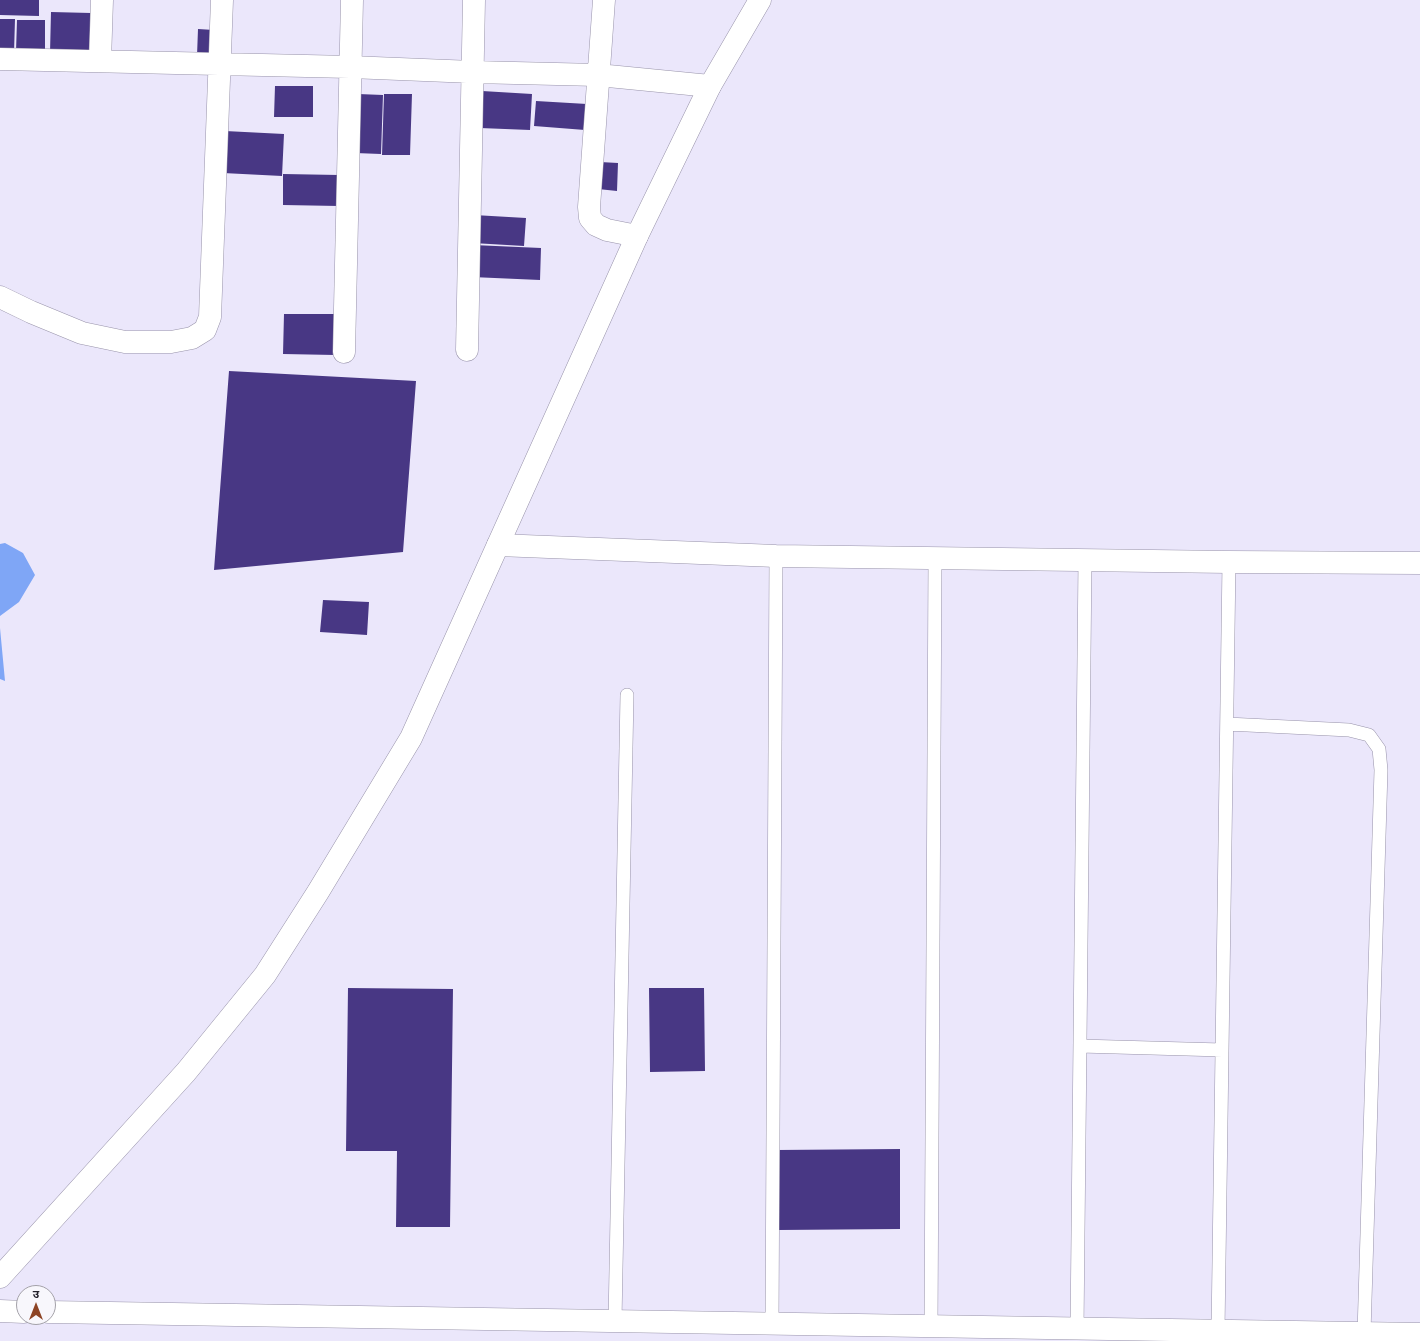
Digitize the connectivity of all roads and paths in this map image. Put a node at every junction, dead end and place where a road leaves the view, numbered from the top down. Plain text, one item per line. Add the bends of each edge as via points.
1 (102, 0) edge
2 (222, 0) edge
3 (352, 0) edge
4 (474, 0) edge
5 (604, 0) edge
6 (760, 0) edge
7 (0, 59) edge
8 (100, 61) junction
9 (219, 64) junction
10 (350, 67) junction
11 (473, 72) junction
12 (598, 75) junction
13 (710, 86) junction
14 (637, 236) junction
15 (0, 297) edge
16 (467, 350) dead end
17 (344, 352) dead end
18 (498, 546) junction
19 (776, 556) junction
20 (936, 558) junction
21 (1085, 560) junction
22 (1229, 562) junction
23 (1420, 563) edge
24 (627, 695) dead end
25 (1227, 724) junction
26 (1080, 1046) junction
27 (1222, 1050) junction
28 (0, 1277) edge
29 (0, 1311) edge
30 (16, 1312) edge
31 (56, 1312) edge
32 (616, 1321) junction
33 (772, 1324) junction
34 (931, 1327) junction
35 (1077, 1329) junction
36 (1218, 1331) junction
37 (1364, 1333) junction
38 (1420, 1334) edge

1 - 8 street
2 - 9 street
3 - 10 street
4 - 11 street
5 - 12 street
6 - 13 street
7 - 8 street
8 - 9 street
9 - 10 street
9 - 15 street via 210,317 205,330 192,338 171,342 125,342 82,333
10 - 11 street
10 - 17 street
11 - 12 street
11 - 16 street
12 - 13 street
12 - 14 street via 590,218 606,230
13 - 14 street
14 - 18 street
18 - 19 street
18 - 28 street via 411,738 265,975 186,1072
19 - 20 street
19 - 33 lane
20 - 21 street
20 - 34 lane
21 - 22 street
21 - 26 lane
22 - 23 street
22 - 25 lane
24 - 32 lane
25 - 27 lane
25 - 37 lane via 1349,730 1369,735 1379,749 1381,770
26 - 27 lane
26 - 35 lane
27 - 36 lane
29 - 30 street
31 - 32 street
32 - 33 street
33 - 34 street
34 - 35 street
35 - 36 street
36 - 37 street
37 - 38 street

